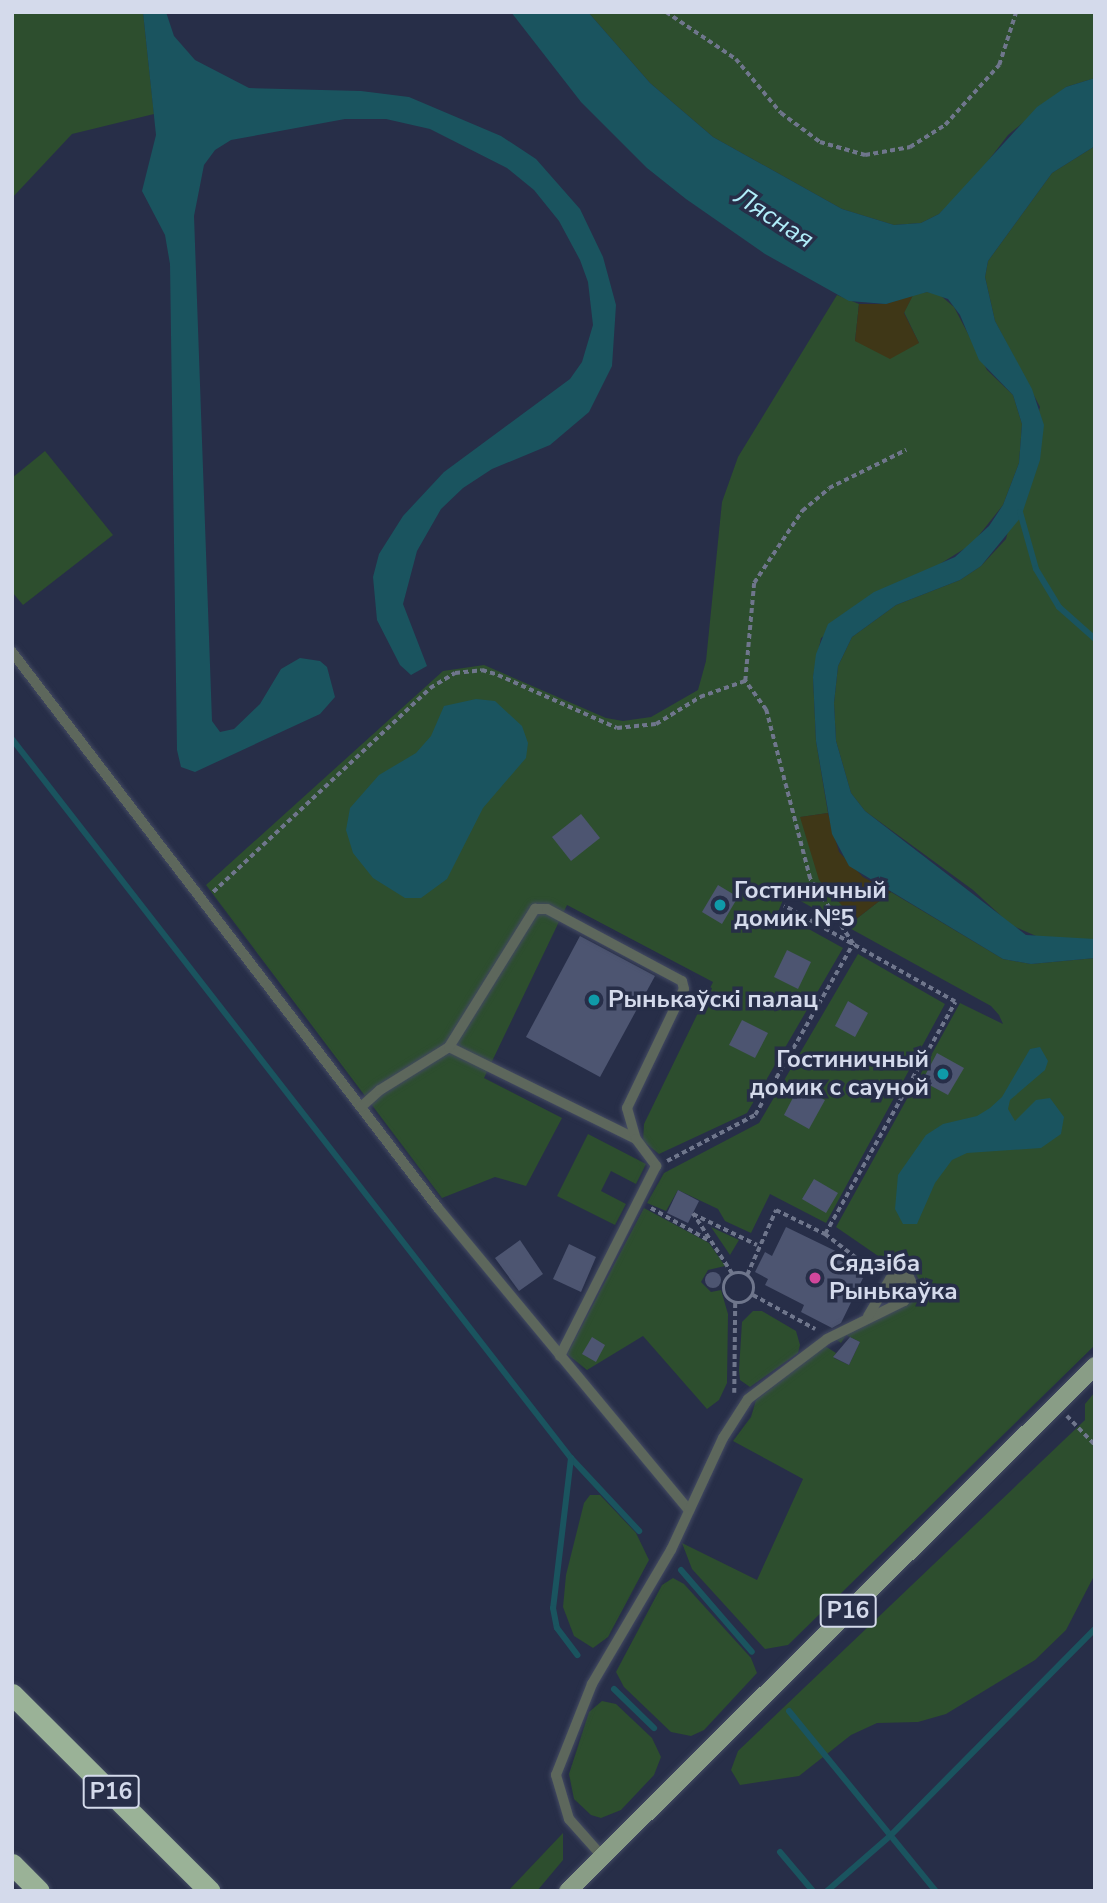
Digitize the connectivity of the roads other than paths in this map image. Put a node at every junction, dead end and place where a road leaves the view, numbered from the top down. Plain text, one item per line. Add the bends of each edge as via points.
1 (12, 652) edge
2 (449, 1047) junction
3 (361, 1107) junction
4 (636, 1139) junction
5 (868, 1317) junction
6 (560, 1356) junction
7 (1095, 1366) edge
8 (690, 1510) junction
9 (12, 1694) edge
10 (601, 1855) junction
11 (12, 1864) edge
12 (39, 1891) edge
13 (210, 1891) edge
14 (568, 1891) edge

1 - 3 lane
2 - 3 lane
2 - 4 lane
2 - 4 lane via 527,917 536,909 547,909 682,981 684,989 627,1108
3 - 6 lane
4 - 6 lane via 656,1166
5 - 5 lane via 904,1301 915,1289 902,1275 886,1283
5 - 8 lane via 827,1339 748,1399 723,1438
6 - 8 lane
7 - 10 main road, Р16
8 - 10 lane via 592,1684 559,1759 556,1774 561,1804
9 - 13 highway, Р16
10 - 14 main road, Р16
11 - 12 highway

